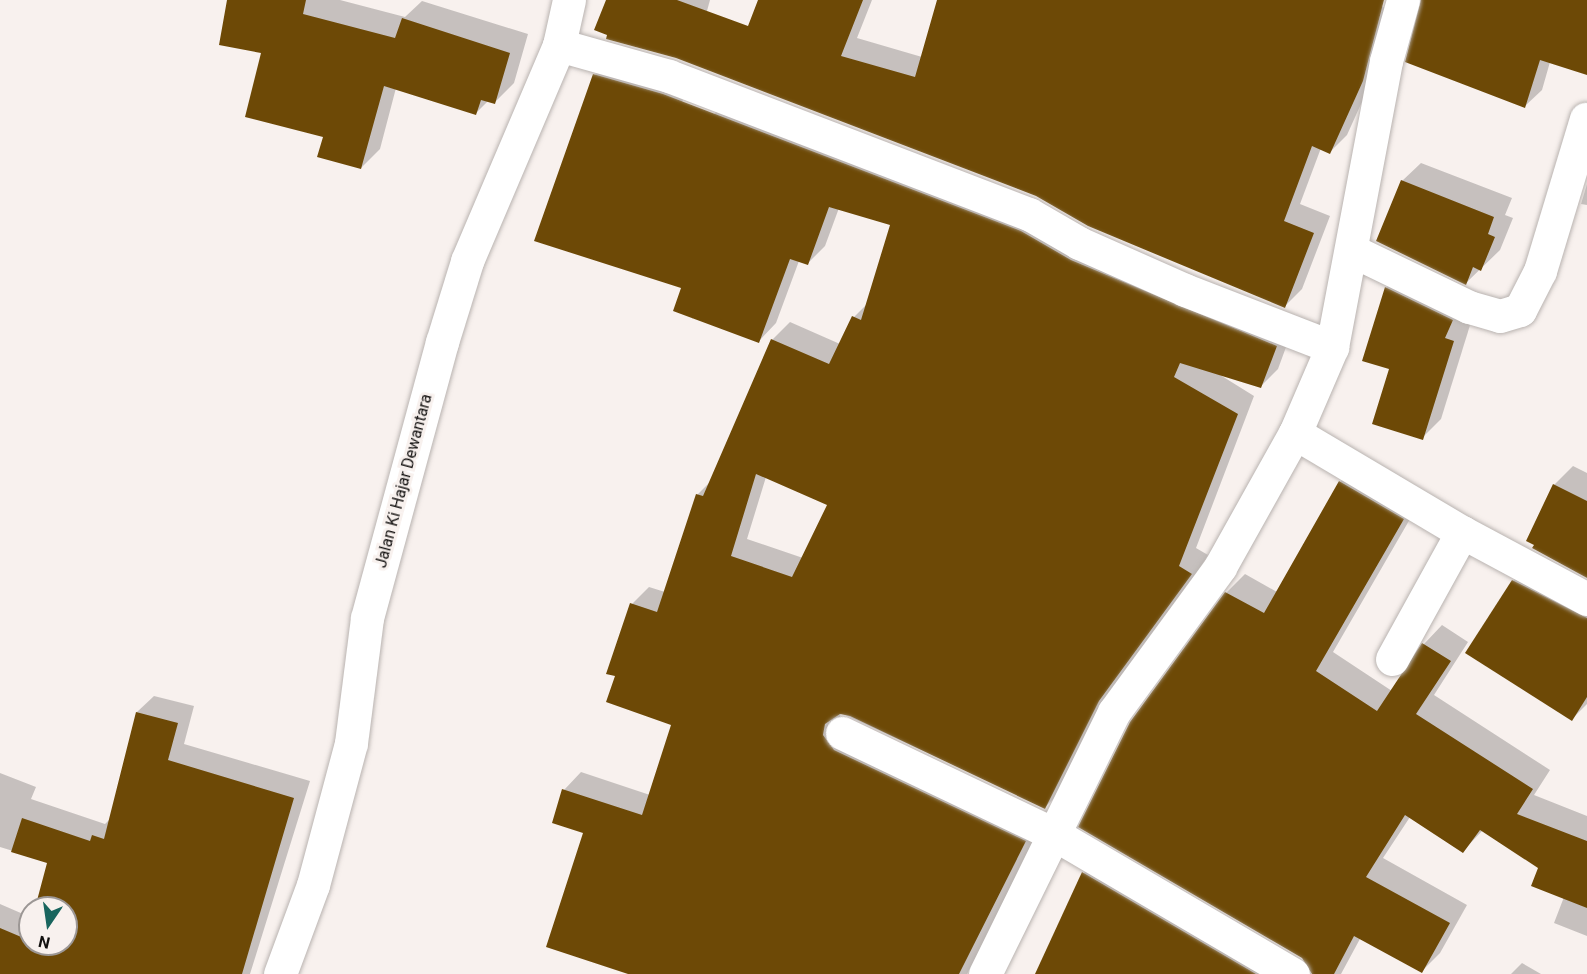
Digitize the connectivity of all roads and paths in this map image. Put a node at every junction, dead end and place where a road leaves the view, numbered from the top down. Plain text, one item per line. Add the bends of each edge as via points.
1 (568, 0) edge
2 (1403, 0) edge
3 (559, 45) junction
4 (1586, 119) edge
5 (1353, 251) junction
6 (1332, 346) junction
7 (1295, 433) junction
8 (1462, 532) junction
9 (1587, 599) edge
10 (1392, 659) dead end
11 (842, 733) dead end
12 (1054, 834) junction
13 (280, 974) edge
14 (985, 974) edge
15 (1293, 974) edge

1 - 3 street, Jalan Ki Hajar Dewantara
2 - 5 street via 1386,61
3 - 6 street via 669,76 1029,214 1079,243 1185,290
3 - 13 street, Jalan Ki Hajar Dewantara via 467,261 442,342 367,618 351,743 313,885
4 - 5 street via 1540,271 1520,310 1500,316 1469,307
5 - 6 street
6 - 7 street
7 - 8 street
7 - 12 street via 1220,567 1114,712
8 - 9 street
8 - 10 street
11 - 12 street
12 - 14 street
12 - 15 street

